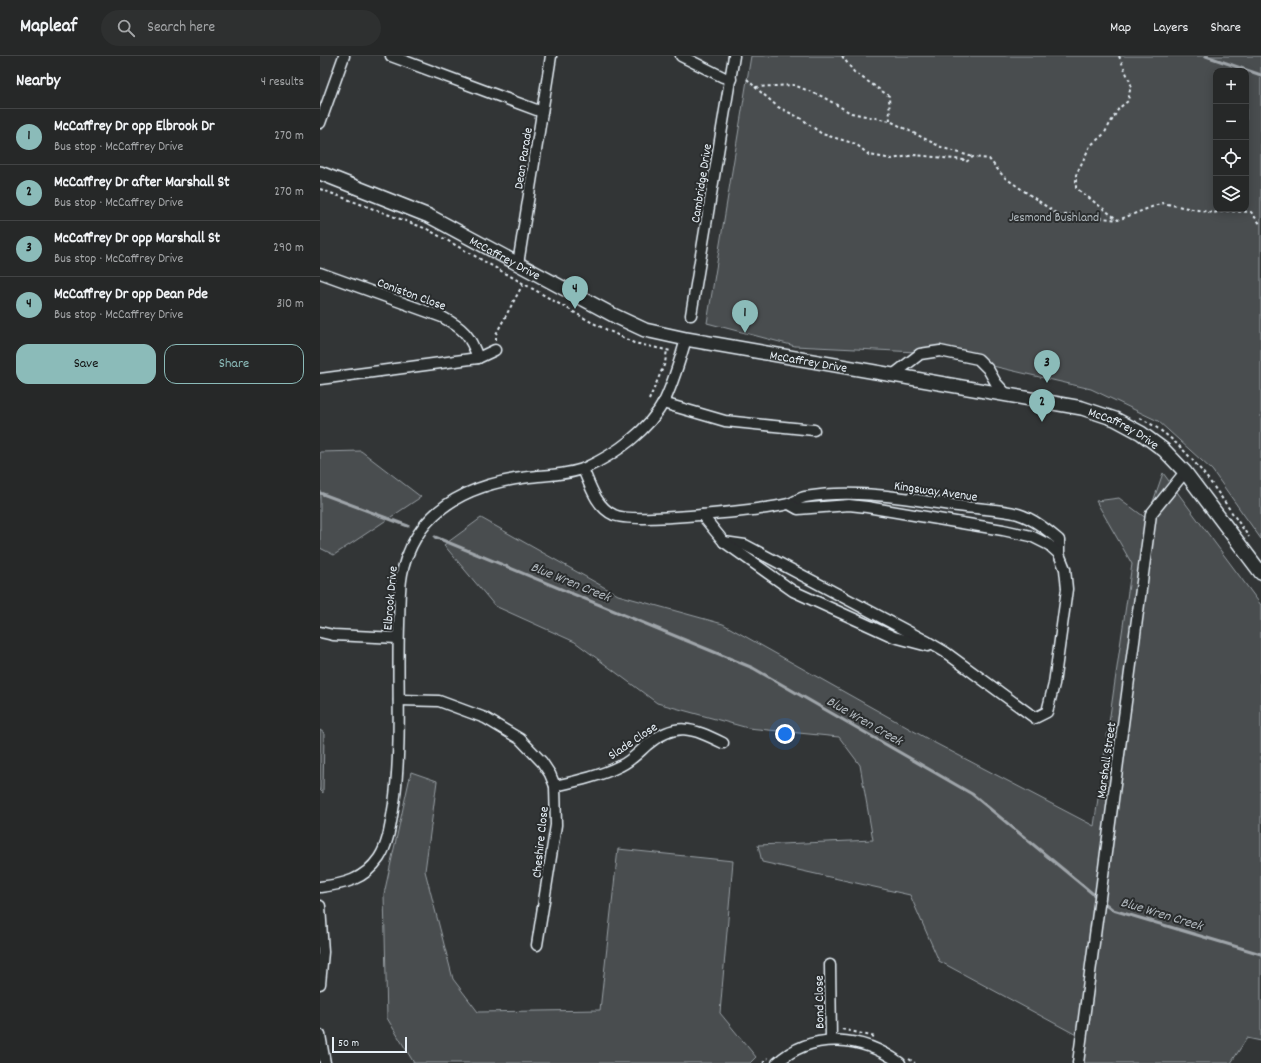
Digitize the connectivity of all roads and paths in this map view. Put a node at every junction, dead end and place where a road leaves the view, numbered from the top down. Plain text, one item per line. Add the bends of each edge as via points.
1 (344, 56) edge
2 (391, 56) edge
3 (551, 56) edge
4 (681, 56) edge
5 (734, 56) edge
6 (842, 56) edge
7 (1119, 56) edge
8 (731, 79) junction
9 (747, 79) dead end
10 (755, 87) junction
11 (542, 112) junction
12 (890, 121) junction
13 (320, 123) edge
14 (973, 157) junction
15 (320, 173) edge
16 (320, 189) edge
17 (1118, 220) junction
18 (1261, 226) edge
19 (518, 264) junction
20 (320, 274) edge
21 (523, 284) junction
22 (691, 315) dead end
23 (686, 339) junction
24 (495, 350) joint
25 (667, 350) junction
26 (671, 351) dead end
27 (478, 358) junction
28 (893, 375) junction
29 (320, 379) edge
30 (1006, 395) junction
31 (649, 400) dead end
32 (663, 403) junction
33 (814, 430) dead end
34 (583, 469) junction
35 (1185, 472) junction
36 (789, 504) junction
37 (702, 515) junction
38 (724, 542) junction
39 (1060, 554) junction
40 (1261, 574) edge
41 (320, 632) edge
42 (398, 638) junction
43 (945, 652) junction
44 (399, 700) junction
45 (723, 743) dead end
46 (555, 786) junction
47 (320, 887) edge
48 (320, 906) edge
49 (537, 945) dead end
50 (830, 965) dead end
51 (320, 984) edge
52 (320, 1035) edge
53 (831, 1039) junction
54 (325, 1063) edge
55 (777, 1063) edge
56 (900, 1063) edge
57 (1078, 1063) edge

1 - 13 street
2 - 11 street
3 - 11 street, Dean Parade
4 - 8 street
5 - 8 street, Cambridge Drive
6 - 12 path via 854,72 889,96
7 - 17 path via 1131,84 1128,101 1119,108 1104,134 1090,146 1076,175 1076,188
8 - 22 street, Cambridge Drive
9 - 10 path
10 - 12 path via 794,85 851,113
10 - 14 path via 778,107 802,119 822,134 856,144 869,154 892,159 915,155 947,157 966,162
11 - 19 street, Dean Parade
12 - 14 path via 943,148
14 - 17 path via 989,159 1004,177 1060,216 1072,214
15 - 19 main road, McCaffrey Drive via 429,216
16 - 21 path via 427,229
17 - 18 path via 1162,203 1213,214 1226,211 1250,212
19 - 23 main road, McCaffrey Drive via 645,330
20 - 27 street, Coniston Close via 442,317 457,325 469,336
21 - 24 path via 496,334
21 - 25 path via 634,343
23 - 28 main road, McCaffrey Drive
23 - 32 street, Elbrook Drive via 677,370
24 - 27 street
25 - 26 path
25 - 31 path via 665,363
27 - 29 street
28 - 30 main road, McCaffrey Drive
28 - 30 street via 920,354 940,351 978,359
30 - 35 main road, McCaffrey Drive via 1082,408 1115,419 1141,433 1164,450
32 - 33 street via 724,421
32 - 34 street, Elbrook Drive via 643,428 626,443
34 - 37 street, Kingsway Avenue via 599,502 614,515 634,518
34 - 42 street, Elbrook Drive via 517,478 481,487 450,500 438,510 419,532 407,556 401,580
35 - 40 main road, McCaffrey Drive
35 - 57 street, Marshall Street via 1151,514
36 - 37 street, Kingsway Avenue
36 - 39 street, Kingsway Avenue via 798,509 849,505 867,507 1003,530 1032,536
36 - 39 street, Kingsway Avenue via 803,498 832,494 876,495 1019,514 1041,525 1059,540
37 - 38 street, Kingsway Avenue
38 - 43 street, Kingsway Avenue via 745,545 884,617
38 - 43 street, Kingsway Avenue via 793,591 894,637
39 - 43 street, Kingsway Avenue via 1067,589 1054,684 1047,712 1035,718
41 - 42 street
42 - 44 street, Elbrook Drive
44 - 46 street, Cheshire Close via 439,701 485,718 520,739 532,750
44 - 47 street, Elbrook Drive via 397,773 392,818 384,847 372,866 355,880 346,884
45 - 46 street, Slade Close via 693,730 674,729 664,733 621,766
46 - 49 street, Cheshire Close via 556,825
48 - 51 street via 323,952
50 - 53 street, Bond Close
52 - 54 street
53 - 55 street via 796,1050
53 - 56 street via 863,1043

